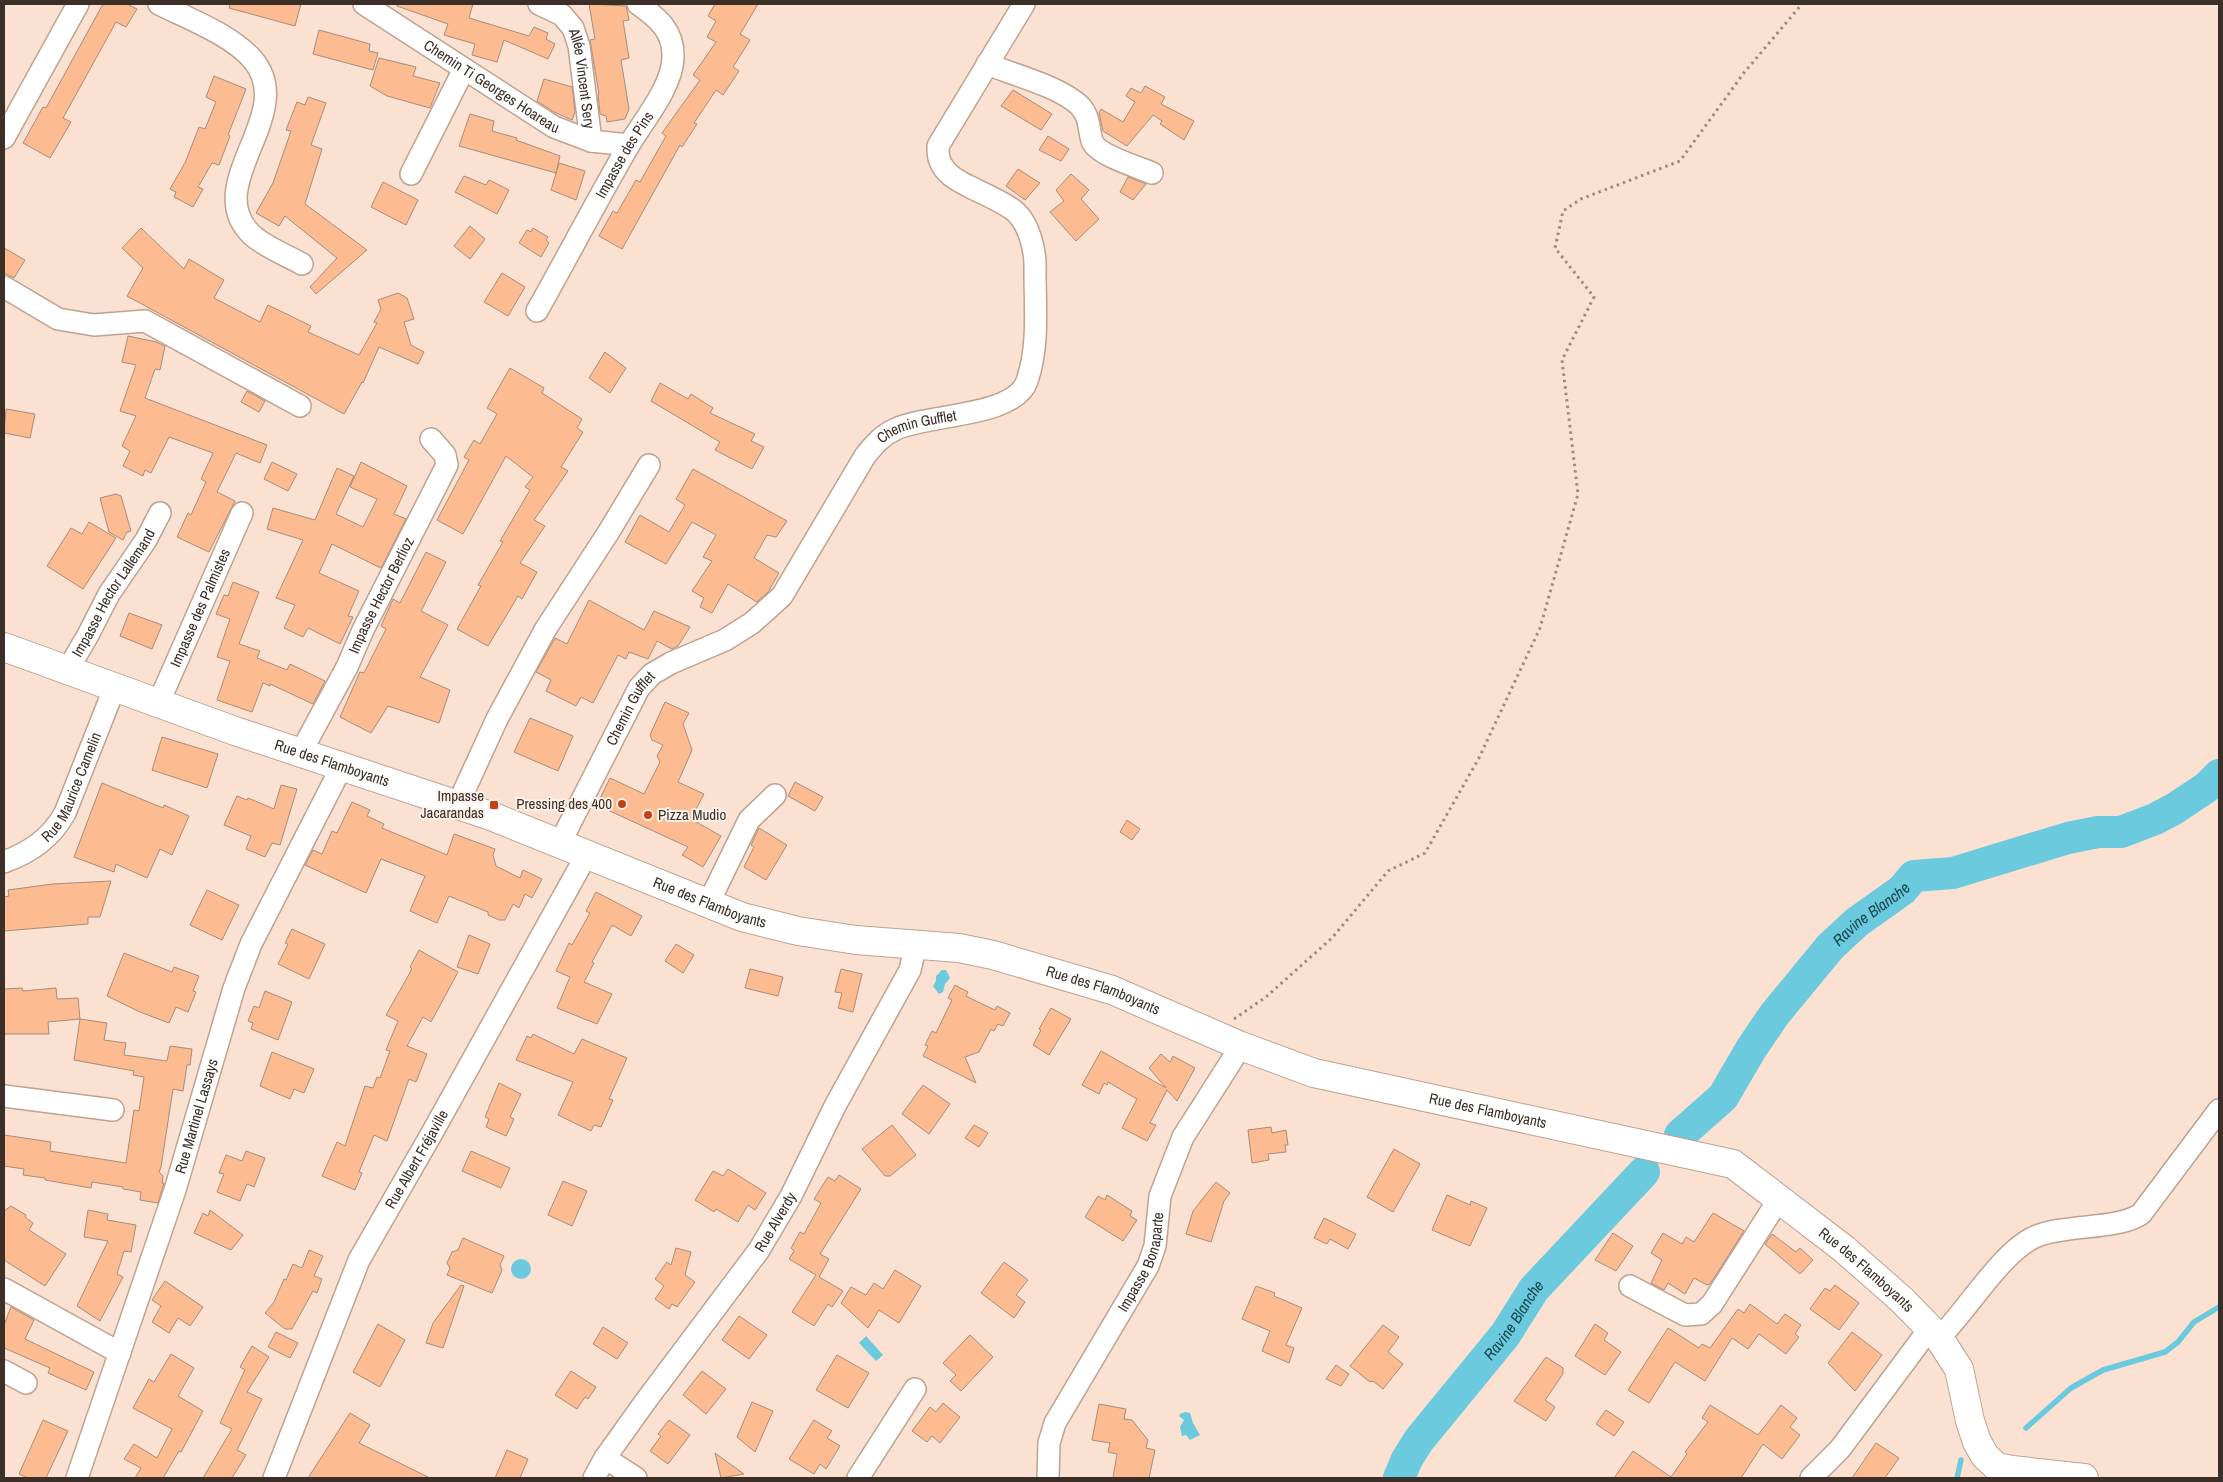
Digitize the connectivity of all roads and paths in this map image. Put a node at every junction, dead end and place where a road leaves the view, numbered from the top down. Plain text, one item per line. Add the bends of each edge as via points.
1 (78, 4) edge
2 (159, 4) edge
3 (364, 4) edge
4 (539, 4) edge
5 (638, 4) edge
6 (1024, 4) edge
7 (1802, 4) edge
8 (987, 64) junction
9 (464, 69) junction
10 (4, 138) edge
11 (591, 141) junction
12 (629, 145) junction
13 (1152, 173) dead end
14 (411, 174) dead end
15 (302, 264) dead end
16 (4, 287) edge
17 (537, 311) dead end
18 (300, 406) dead end
19 (431, 440) dead end
20 (649, 465) dead end
21 (242, 513) dead end
22 (160, 514) dead end
23 (4, 647) edge
24 (67, 671) junction
25 (114, 689) junction
26 (158, 704) junction
27 (301, 752) junction
28 (342, 766) junction
29 (775, 795) dead end
30 (458, 804) junction
31 (560, 843) junction
32 (587, 854) junction
33 (4, 862) edge
34 (708, 904) junction
35 (916, 944) junction
36 (1230, 1041) junction
37 (4, 1096) edge
38 (113, 1110) dead end
39 (2219, 1110) edge
40 (1778, 1199) junction
41 (1630, 1286) dead end
42 (4, 1289) edge
43 (1934, 1333) junction
44 (120, 1353) junction
45 (4, 1371) edge
46 (26, 1383) dead end
47 (916, 1389) dead end
48 (605, 1458) junction
49 (1994, 1472) edge
50 (77, 1478) edge
51 (274, 1478) edge
52 (594, 1478) edge
53 (636, 1478) edge
54 (858, 1478) edge
55 (1048, 1478) edge
56 (1811, 1478) edge
57 (2084, 1478) edge

1 - 10 street
2 - 15 street via 237,44 260,71 265,84 266,106 236,190 236,205 241,219 254,237
3 - 9 street, Chemin Ti Georges Hoareau
4 - 11 street, Allée Vincent Sery via 562,15 573,28 579,46
5 - 12 street, Impasse des Pins via 661,20 669,36 673,57 669,78
6 - 8 street, Chemin Gufflet
7 - 36 path via 1743,74 1680,161 1580,199 1563,211 1555,248 1594,297 1562,360 1578,494 1540,628 1479,758 1425,853 1388,871 1332,938 1266,997 1224,1026
8 - 13 street via 1054,90 1078,104 1086,114 1093,142 1099,150
8 - 31 street, Chemin Gufflet via 938,146 940,161 947,173 1012,210 1024,223 1036,266 1033,356 1027,383 1008,401 911,423 879,438 865,456 782,596 725,640 671,663 652,674 639,688
9 - 11 street, Chemin Ti Georges Hoareau via 554,127
9 - 14 street
11 - 12 street, Chemin Ti Georges Hoareau
12 - 17 street, Impasse des Pins
16 - 18 street via 58,319 94,325 145,321
19 - 27 street, Impasse Hector Berlioz via 445,455 447,465
20 - 30 street via 545,630 497,719
21 - 26 street, Impasse des Palmistes
22 - 24 street, Impasse Hector Lallemand via 109,594
23 - 24 main road, Rue des Flamboyants
24 - 25 main road, Rue des Flamboyants
25 - 26 main road, Rue des Flamboyants
25 - 33 street, Rue Maurice Camelin via 58,826 29,852
26 - 27 main road, Rue des Flamboyants
27 - 28 main road, Rue des Flamboyants
28 - 30 main road, Rue des Flamboyants
28 - 44 street, Rue Martinel Lassays via 251,944 234,988 176,1190
29 - 34 street via 749,820
30 - 31 main road, Rue des Flamboyants
31 - 32 main road, Rue des Flamboyants
32 - 34 main road, Rue des Flamboyants
32 - 51 street, Rue Albert Fréjaville via 359,1260
34 - 35 main road, Rue des Flamboyants via 742,917 798,931 856,940
35 - 36 main road, Rue des Flamboyants via 959,948 1112,990
35 - 48 street, Rue Alverdy via 910,970 835,1106 791,1196 759,1250
36 - 40 main road, Rue des Flamboyants via 1314,1073 1733,1164
36 - 55 street, Impasse Bonaparte via 1183,1137 1160,1196 1155,1246 1148,1266 1055,1423 1049,1443
37 - 38 street
39 - 43 street via 2141,1214 2130,1221 2056,1230 2034,1237 2010,1253 1954,1323
40 - 41 street via 1712,1304 1701,1314 1685,1315
40 - 43 main road, Rue des Flamboyants via 1844,1249
42 - 44 street
43 - 49 main road, Rue des Flamboyants via 1959,1369 1977,1442
43 - 56 street via 1840,1449
44 - 50 street, Rue Martinel Lassays
45 - 46 street
47 - 54 street
48 - 52 street, Rue Alverdy
48 - 53 street
49 - 57 main road, Rue des Flamboyants via 2012,1470

